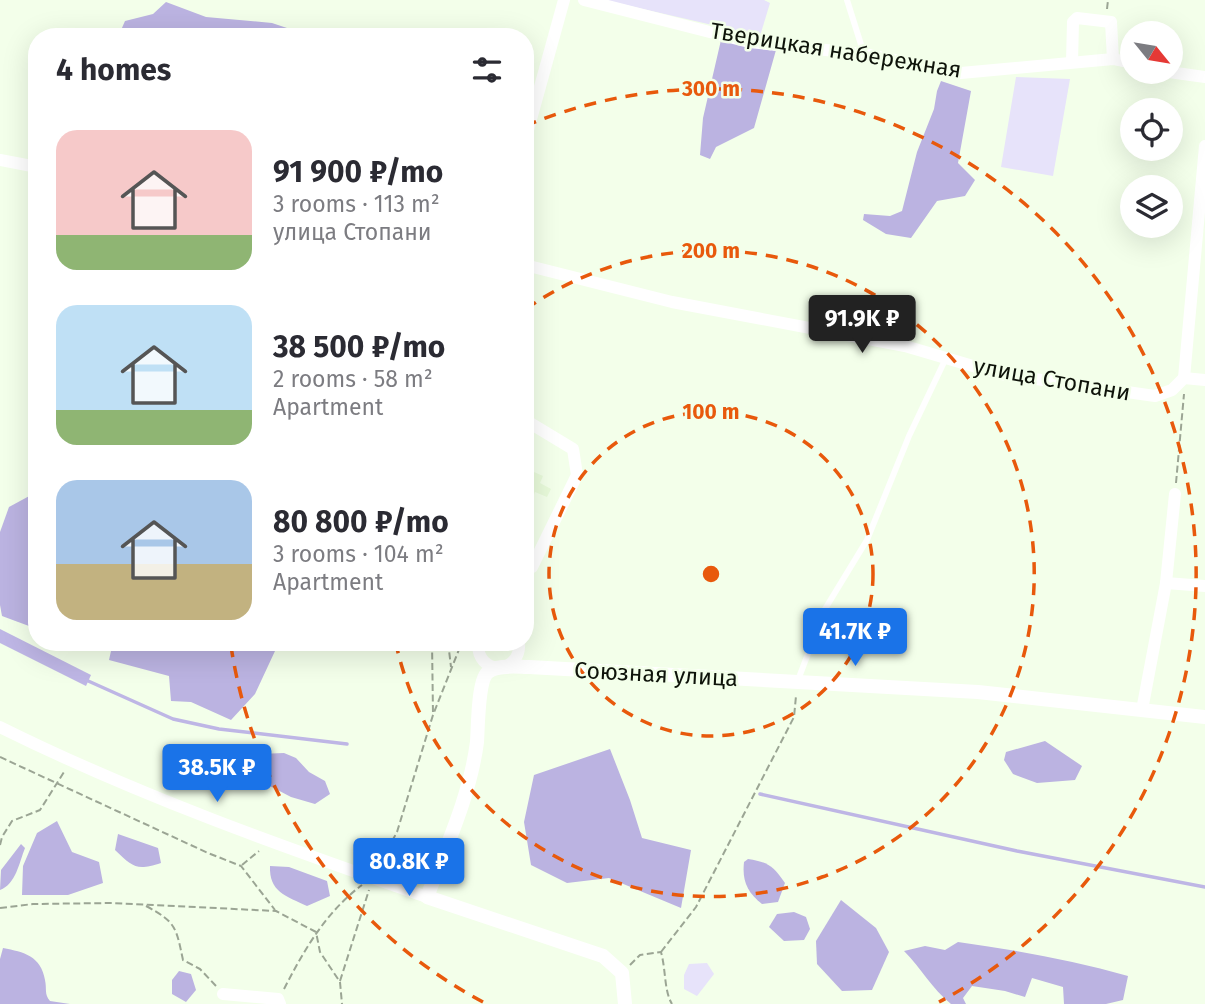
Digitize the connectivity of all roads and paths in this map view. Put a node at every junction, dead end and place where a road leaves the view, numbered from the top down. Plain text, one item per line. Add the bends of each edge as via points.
1 (564, 0) edge
2 (584, 0) edge
3 (848, 0) edge
4 (1108, 0) edge
5 (1107, 10) dead end
6 (864, 54) junction
7 (1113, 59) junction
8 (1120, 60) edge
9 (1072, 62) junction
10 (1183, 74) edge
11 (1205, 77) edge
12 (534, 108) edge
13 (1205, 146) edge
14 (0, 160) edge
15 (28, 165) edge
16 (534, 267) edge
17 (946, 358) junction
18 (1184, 378) junction
19 (1205, 380) edge
20 (534, 425) edge
21 (1175, 494) joint
22 (534, 563) edge
23 (1166, 583) junction
24 (1205, 586) edge
25 (432, 651) edge
26 (450, 651) edge
27 (458, 651) edge
28 (479, 651) edge
29 (518, 651) edge
30 (502, 667) junction
31 (451, 668) junction
32 (484, 668) junction
33 (797, 682) junction
34 (1142, 709) junction
35 (433, 715) junction
36 (1205, 717) edge
37 (0, 727) edge
38 (0, 757) edge
39 (69, 762) junction
40 (58, 783) junction
41 (270, 843) junction
42 (0, 845) edge
43 (241, 866) junction
44 (372, 878) junction
45 (427, 897) junction
46 (145, 905) junction
47 (0, 908) edge
48 (275, 911) junction
49 (316, 932) junction
50 (661, 953) junction
51 (622, 973) junction
52 (340, 982) junction
53 (221, 999) edge
54 (279, 1001) edge
55 (342, 1004) edge
56 (625, 1004) edge
57 (672, 1004) edge

1 - 12 street
2 - 6 street, Тверицкая набережная via 749,42
3 - 6 lane
4 - 5 path
6 - 9 street, Тверицкая набережная via 961,73
7 - 8 street, Тверицкая набережная
7 - 9 street, Тверицкая набережная
7 - 9 street via 1111,22 1077,18 1073,22
10 - 11 street
13 - 18 street
14 - 15 street
16 - 17 street, улица Стопани via 672,302 905,346
17 - 18 street, улица Стопани via 1000,374 1155,396 1172,390
17 - 33 lane via 867,540 825,609
18 - 19 street
18 - 21 path
20 - 22 street via 573,449 577,475
21 - 23 street
23 - 24 street
23 - 34 street
25 - 35 path
26 - 31 path
27 - 31 path
28 - 32 street
29 - 30 street via 514,661
30 - 32 street, Союзная улица
30 - 33 street, Союзная улица
31 - 35 path
32 - 45 street via 476,746 462,804
33 - 34 street, Союзная улица via 978,692
33 - 50 path via 794,717 754,798 696,907
34 - 36 street, Союзная улица
35 - 44 path via 397,832
37 - 39 street
38 - 40 path
39 - 40 path
39 - 41 street
40 - 42 path via 40,810 12,821
40 - 43 path
41 - 43 path
41 - 44 street
43 - 48 path
44 - 45 street
44 - 49 path via 346,897
44 - 52 path
45 - 51 street via 603,956
46 - 47 path
46 - 48 path
46 - 53 path via 169,918 183,960 200,969
48 - 49 path
49 - 52 path via 320,952
49 - 54 path
50 - 51 path via 640,955
50 - 57 path via 666,994
51 - 56 street
52 - 55 path
53 - 54 street

